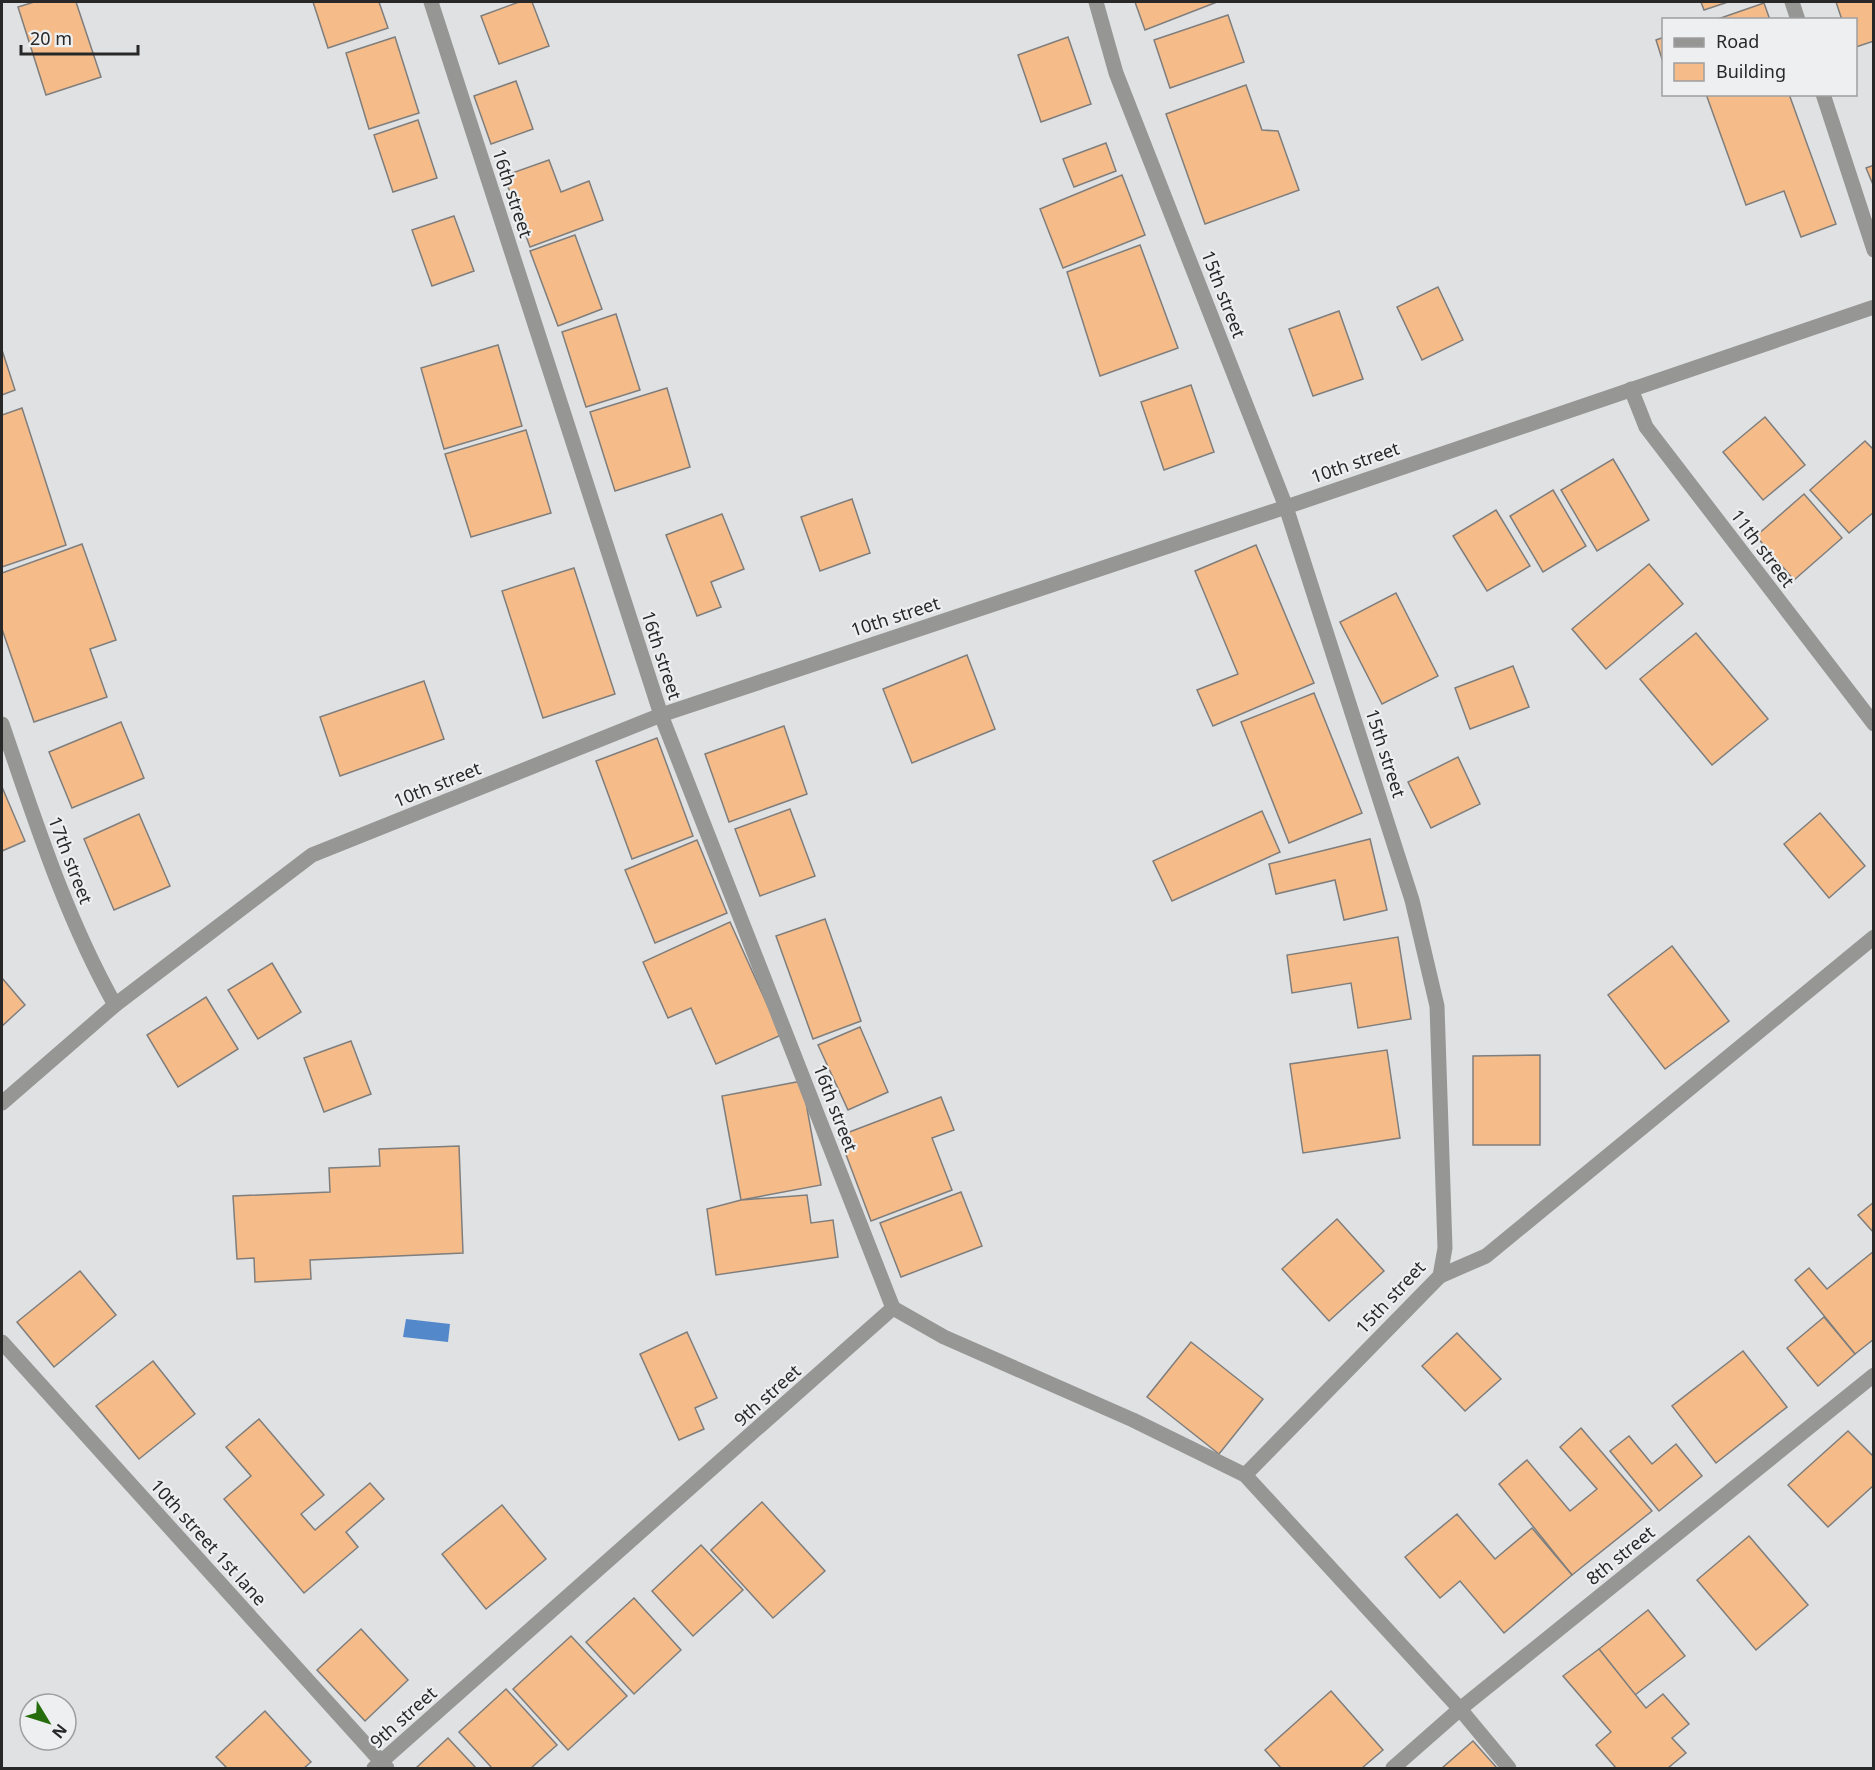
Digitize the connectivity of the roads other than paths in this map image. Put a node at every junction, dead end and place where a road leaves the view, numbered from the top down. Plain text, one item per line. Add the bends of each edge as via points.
1 (431, 2) edge
2 (1096, 2) edge
3 (1792, 2) edge
4 (1797, 18) edge
5 (1824, 96) edge
6 (1874, 250) edge
7 (1874, 307) edge
8 (1630, 389) junction
9 (1286, 507) junction
10 (661, 715) junction
11 (2, 724) edge
12 (1874, 724) edge
13 (1874, 936) edge
14 (116, 1005) junction
15 (2, 1103) edge
16 (1440, 1276) junction
17 (893, 1308) junction
18 (2, 1342) edge
19 (1874, 1375) edge
20 (1245, 1474) junction
21 (1460, 1709) junction
22 (381, 1766) edge
23 (1393, 1768) edge
24 (1509, 1768) edge

1 - 10 street, 16th street
2 - 9 street, 15th street via 1116,73
3 - 4 street
5 - 6 street
7 - 8 street, 10th street
8 - 9 street, 10th street
8 - 12 street, 11th street via 1646,427
9 - 10 street, 10th street
9 - 16 street, 15th street via 1412,900 1437,1006 1446,1248
10 - 14 street, 10th street via 312,855
10 - 17 street, 16th street
11 - 14 street, 17th street via 60,890 91,962
13 - 16 street via 1486,1256
14 - 15 street, 10th street
16 - 20 street, 15th street
17 - 20 street via 944,1337
17 - 22 street, 9th street
18 - 22 street, 10th street 1st lane
19 - 21 street, 8th street
20 - 21 street
21 - 23 street, 8th street
21 - 24 street

